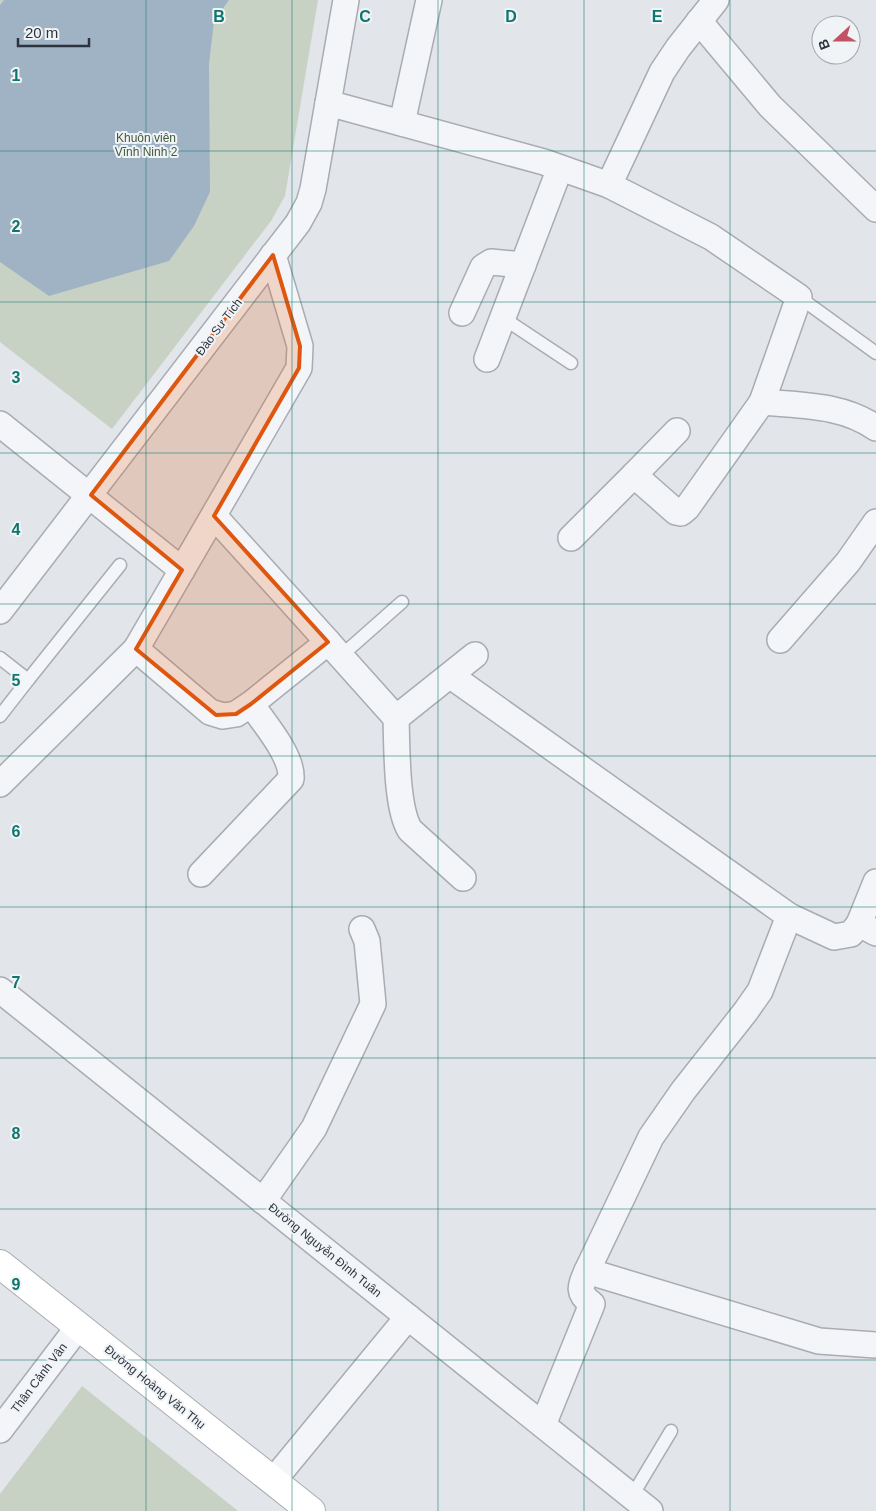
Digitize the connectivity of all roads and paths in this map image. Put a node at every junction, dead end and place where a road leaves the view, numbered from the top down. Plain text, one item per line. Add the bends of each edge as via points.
1 (346, 0) edge
2 (429, 0) edge
3 (716, 0) edge
4 (699, 21) junction
5 (328, 103) junction
6 (402, 123) junction
7 (560, 168) junction
8 (609, 185) junction
9 (876, 210) edge
10 (274, 255) junction
11 (523, 265) junction
12 (799, 297) junction
13 (462, 313) dead end
14 (503, 318) junction
15 (876, 353) edge
16 (487, 359) dead end
17 (571, 363) dead end
18 (762, 402) junction
19 (0, 424) edge
20 (876, 428) edge
21 (677, 432) dead end
22 (634, 475) junction
23 (91, 495) junction
24 (214, 516) junction
25 (876, 522) edge
26 (571, 538) dead end
27 (120, 566) dead end
28 (182, 570) junction
29 (402, 602) dead end
30 (0, 611) edge
31 (780, 640) dead end
32 (136, 649) junction
33 (334, 649) junction
34 (475, 655) dead end
35 (0, 658) edge
36 (451, 676) junction
37 (28, 680) junction
38 (251, 704) junction
39 (0, 716) edge
40 (396, 718) junction
41 (0, 784) edge
42 (201, 874) dead end
43 (463, 878) dead end
44 (876, 882) edge
45 (790, 916) junction
46 (868, 928) edge
47 (362, 929) dead end
48 (0, 990) edge
49 (263, 1201) junction
50 (0, 1264) edge
51 (587, 1271) junction
52 (408, 1317) junction
53 (79, 1326) junction
54 (876, 1345) edge
55 (543, 1425) junction
56 (0, 1430) edge
57 (671, 1431) dead end
58 (273, 1481) junction
59 (641, 1504) edge
60 (311, 1511) edge

1 - 5 street, Đào Sư Tích
2 - 6 street
3 - 4 street
4 - 8 street via 662,72
4 - 9 street via 770,106
5 - 6 street
5 - 10 street, Đào Sư Tích via 309,203
6 - 7 street
7 - 8 street
7 - 11 street
8 - 12 street via 711,237
10 - 23 street, Đào Sư Tích
10 - 24 street via 300,346 299,368
11 - 13 street via 491,262 483,267
11 - 14 street
12 - 15 lane
12 - 18 street
14 - 16 street
14 - 17 lane
18 - 20 street via 834,409 860,418
18 - 22 street via 681,513
19 - 23 street
21 - 22 street
22 - 26 street
23 - 28 street
23 - 30 street, Đào Sư Tích
24 - 28 street
24 - 33 street
25 - 31 street via 842,569
27 - 37 lane
28 - 32 street
29 - 33 lane
32 - 38 street via 210,712 223,716 236,714
32 - 41 street
33 - 38 street
33 - 40 street
34 - 36 street
35 - 37 lane
36 - 40 street
36 - 45 street
37 - 39 lane
38 - 42 street via 288,760 291,779
40 - 43 street via 405,822
44 - 46 street
45 - 46 street via 834,937
45 - 51 street via 760,991 651,1137
47 - 49 street via 367,941 373,1004 314,1128
48 - 49 street, Đường Nguyễn Đình Tuân
49 - 52 street, Đường Nguyễn Đình Tuân
50 - 53 street, Đường Hoàng Văn Thụ
51 - 54 street via 819,1341
51 - 55 street via 580,1294 592,1304
52 - 55 street, Đường Nguyễn Đình Tuân
52 - 58 street
53 - 56 street, Thân Cảnh Vân
53 - 58 street, Đường Hoàng Văn Thụ
55 - 59 street, Đường Nguyễn Đình Tuân
57 - 59 lane
58 - 60 street, Đường Hoàng Văn Thụ

